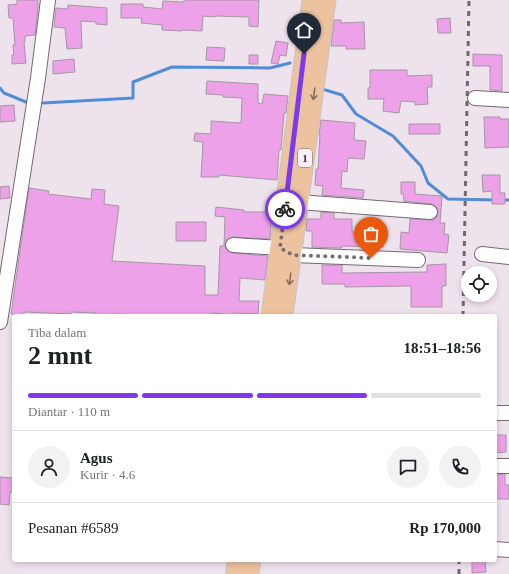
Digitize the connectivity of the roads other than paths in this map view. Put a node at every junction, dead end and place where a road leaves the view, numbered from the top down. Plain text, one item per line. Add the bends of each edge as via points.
1 (48, 0) edge
2 (58, 0) edge
3 (311, 0) edge
4 (327, 0) edge
5 (475, 98) dead end
6 (509, 100) edge
7 (299, 202) junction
8 (430, 212) dead end
9 (233, 245) dead end
10 (287, 251) junction
11 (482, 254) dead end
12 (509, 257) edge
13 (418, 260) dead end
14 (271, 314) edge
15 (284, 314) edge
16 (0, 322) edge
17 (497, 413) edge
18 (509, 413) edge
19 (497, 466) edge
20 (509, 466) edge
21 (497, 549) edge
22 (509, 550) edge
23 (236, 562) edge
24 (252, 562) edge
25 (235, 574) edge
26 (250, 574) edge

1 - 2 street
1 - 16 street
3 - 10 main road, 1
4 -> 7 main road, 1
5 - 6 street
7 - 8 street
7 - 10 main road, 1
9 - 10 street
10 - 13 street
10 - 14 main road, 1
10 -> 15 main road, 1
11 - 12 street
17 - 18 street
19 - 20 street
21 - 22 street
23 - 25 main road
24 - 26 main road

